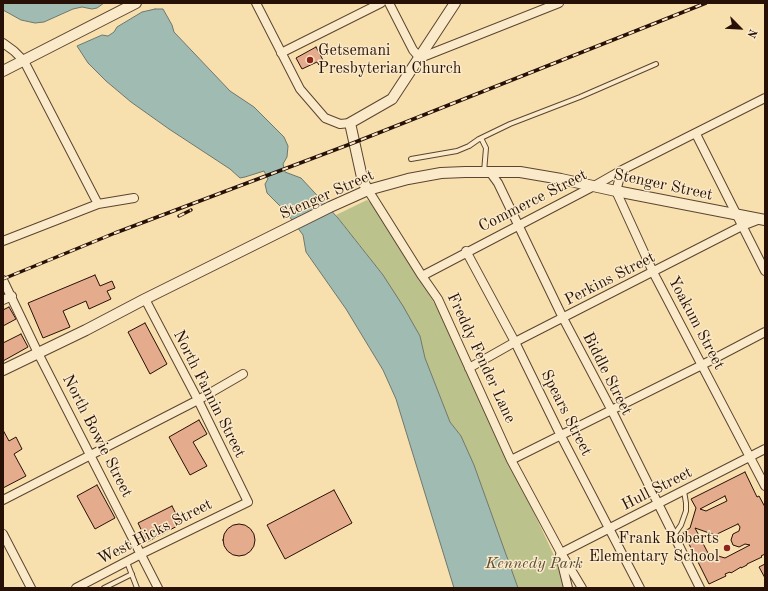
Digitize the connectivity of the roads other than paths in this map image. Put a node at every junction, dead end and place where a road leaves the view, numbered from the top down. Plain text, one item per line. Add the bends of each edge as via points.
1 (136, 3) edge
2 (256, 3) edge
3 (380, 3) edge
4 (389, 3) edge
5 (455, 3) edge
6 (555, 4) edge
7 (3, 44) edge
8 (282, 53) junction
9 (420, 58) junction
10 (24, 62) junction
11 (656, 64) dead end
12 (3, 71) edge
13 (765, 98) edge
14 (350, 123) junction
15 (696, 134) junction
16 (481, 138) junction
17 (411, 159) dead end
18 (622, 170) junction
19 (487, 172) junction
20 (594, 186) junction
21 (368, 190) junction
22 (616, 192) junction
23 (134, 198) dead end
24 (98, 204) junction
25 (736, 215) junction
26 (763, 219) edge
27 (518, 225) junction
28 (742, 226) junction
29 (3, 241) edge
30 (466, 252) junction
31 (765, 271) edge
32 (653, 272) junction
33 (422, 276) junction
34 (3, 280) edge
35 (12, 296) junction
36 (145, 299) junction
37 (3, 300) edge
38 (563, 318) junction
39 (765, 332) edge
40 (515, 342) junction
41 (38, 353) junction
42 (702, 365) junction
43 (469, 368) junction
44 (3, 370) edge
45 (243, 374) dead end
46 (198, 400) junction
47 (611, 409) junction
48 (561, 436) junction
49 (765, 449) edge
50 (91, 455) junction
51 (750, 457) junction
52 (512, 460) junction
53 (765, 486) edge
54 (684, 491) junction
55 (3, 500) edge
56 (248, 502) joint
57 (657, 504) junction
58 (609, 529) junction
59 (3, 534) edge
60 (673, 535) junction
61 (561, 553) junction
62 (141, 554) junction
63 (126, 561) junction
64 (132, 574) junction
65 (31, 588) edge
66 (76, 588) edge
67 (104, 588) edge
68 (138, 588) edge
69 (158, 588) edge
70 (568, 588) edge
71 (582, 588) edge
72 (640, 588) edge
73 (700, 588) edge

1 - 10 street
2 - 8 street
3 - 8 street
4 - 9 street via 413,50
5 - 9 street
6 - 9 street
7 - 10 street via 14,50
8 - 14 street via 300,89 325,118 340,124
9 - 14 street via 392,99
10 - 12 street
10 - 24 street
11 - 16 lane
13 - 15 street, Commerce Street
14 - 21 street, Freddy Fender Lane via 363,182
15 - 18 street, Commerce Street
15 - 25 street
16 - 17 lane via 457,151
16 - 19 lane via 486,148
18 - 20 street, Commerce Street
18 - 22 street
19 - 20 street, Stenger Street via 520,172
19 - 21 street, Stenger Street via 442,173
19 - 27 street, Biddle Street via 498,183
20 - 22 street, Stenger Street
20 - 27 street, Commerce Street
21 - 33 street, Freddy Fender Lane
21 - 36 street, Stenger Street
22 - 25 street, Stenger Street
22 - 32 street, Yoakum Street
23 - 24 street
24 - 29 street
25 - 26 street, Stenger Street
25 - 28 street
26 - 28 street, Perkins Street
27 - 30 street, Commerce Street
27 - 38 street, Biddle Street
28 - 31 street
28 - 32 street, Perkins Street
30 - 33 street, Commerce Street
30 - 40 street, Spears Street
32 - 38 street, Perkins Street
32 - 42 street, Yoakum Street
33 - 43 street, Freddy Fender Lane via 440,304
34 - 35 street, North Bowie Street
35 - 37 street
35 - 41 street, North Bowie Street
36 - 41 street, Stenger Street
36 - 46 street, North Fannin Street
38 - 40 street, Perkins Street
38 - 47 street, Biddle Street
39 - 42 street
40 - 43 street, Perkins Street
40 - 48 street, Spears Street
41 - 44 street, Stenger Street
41 - 50 street, North Bowie Street
42 - 47 street
42 - 51 street, Yoakum Street
43 - 52 street, Freddy Fender Lane
45 - 46 street
46 - 50 street
46 - 56 street, North Fannin Street
47 - 48 street
47 - 57 street, Biddle Street
48 - 52 street
48 - 58 street, Spears Street
49 - 51 street, Hull Street
50 - 55 street
50 - 62 street, North Bowie Street
51 - 53 street, Yoakum Street
51 - 54 street, Hull Street
52 - 61 street, Freddy Fender Lane
54 - 57 street, Hull Street
54 - 60 lane via 686,511 681,525
56 - 62 street, West Hicks Street
57 - 58 street, Hull Street
57 - 60 street, Biddle Street
58 - 61 street, Hull Street
58 - 72 street, Spears Street
59 - 65 street
60 - 73 street, Biddle Street
61 - 70 street
61 - 71 street, Freddy Fender Lane
62 - 63 street, West Hicks Street
62 - 69 street, North Bowie Street
63 - 64 lane
63 - 66 street, West Hicks Street
64 - 67 lane
64 - 68 lane

